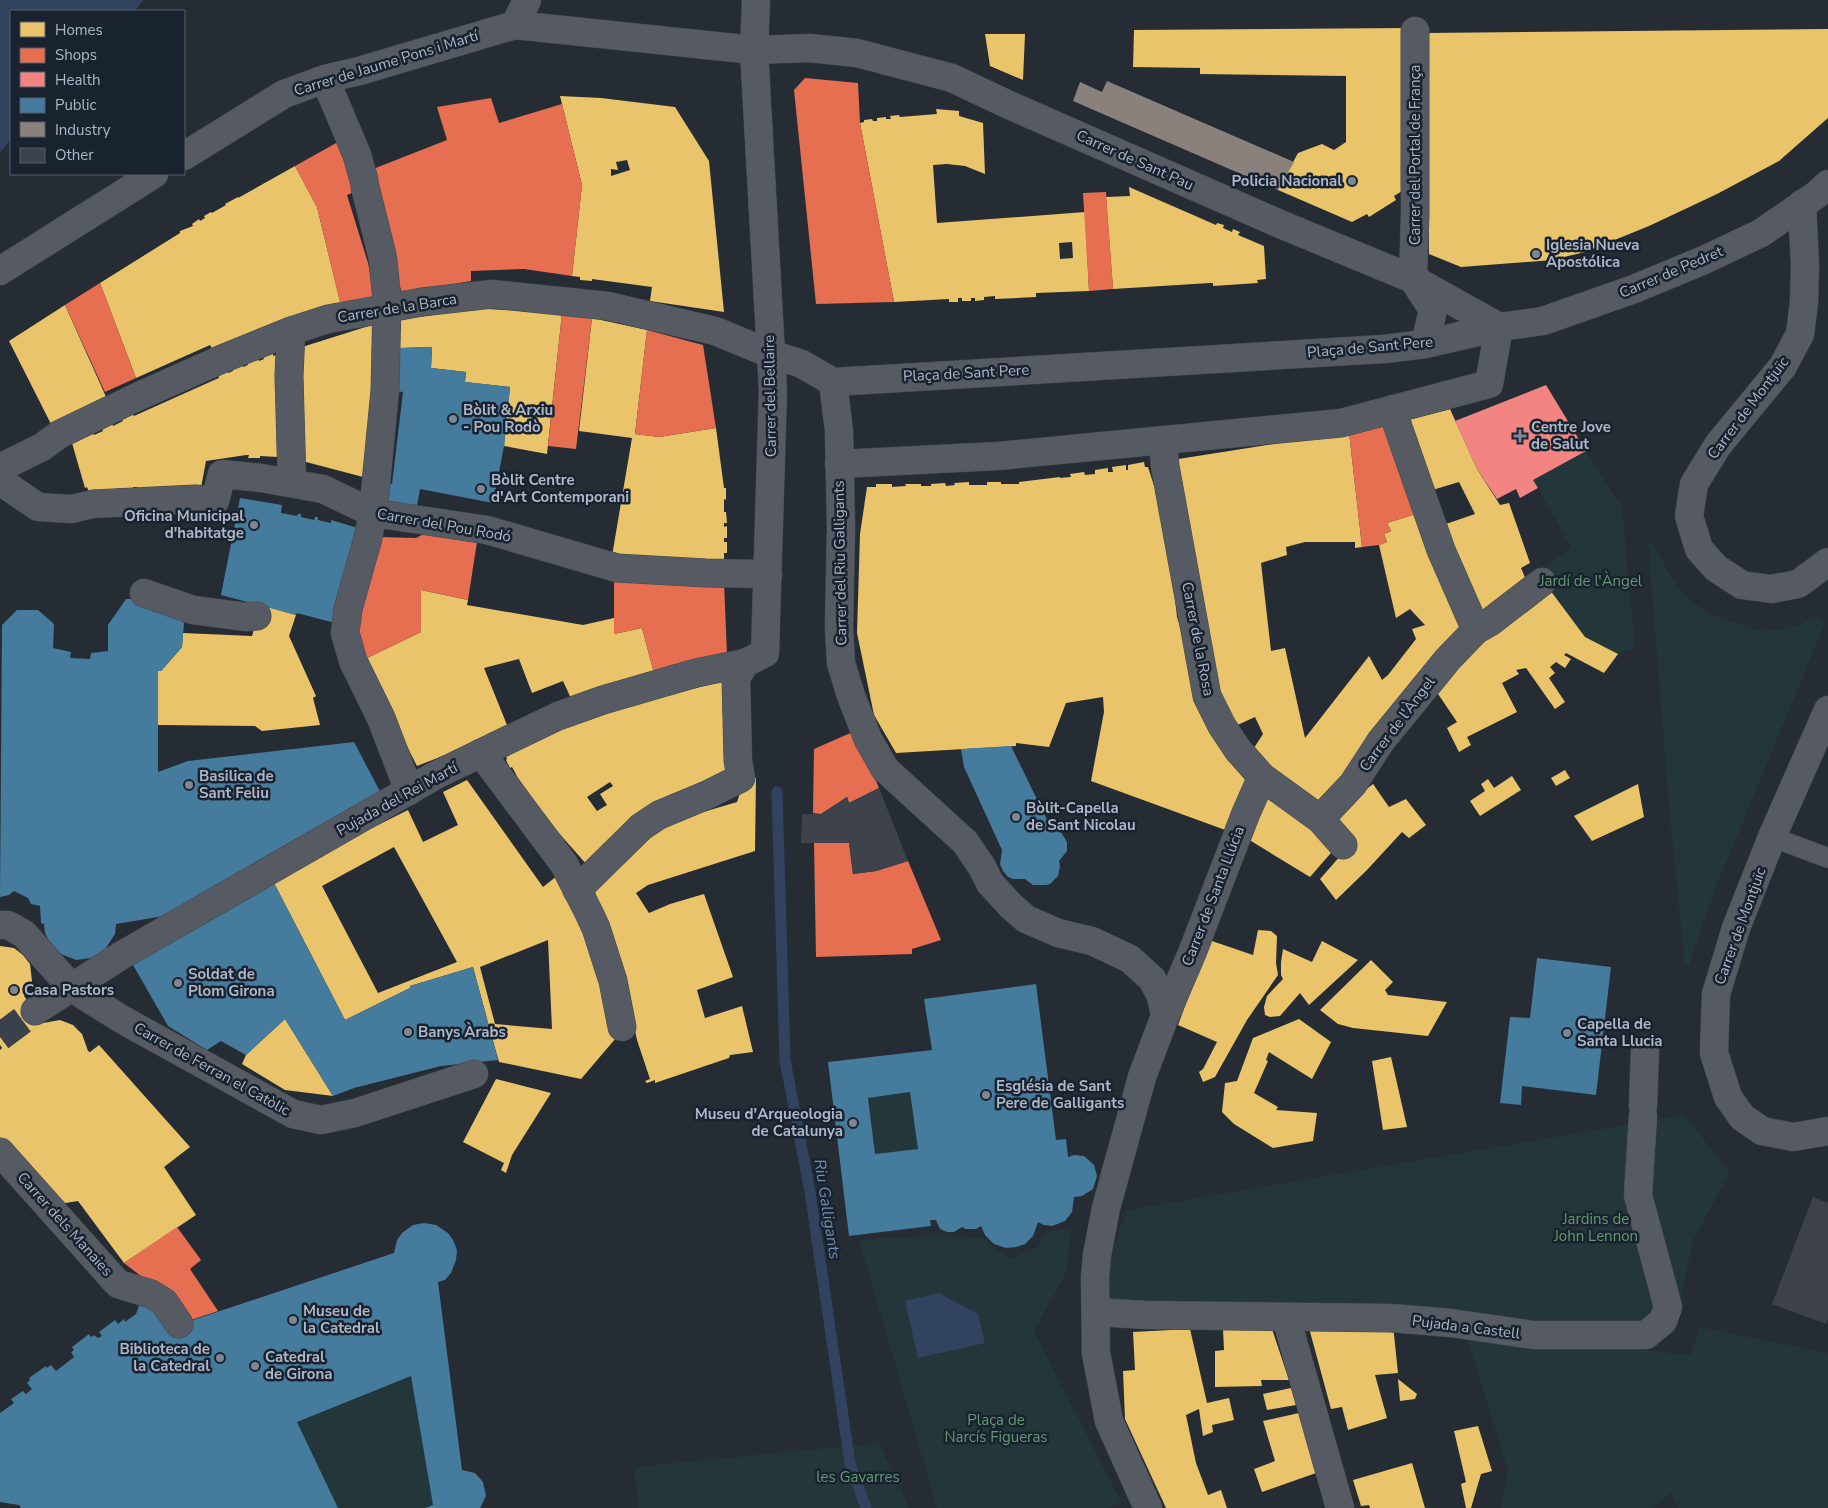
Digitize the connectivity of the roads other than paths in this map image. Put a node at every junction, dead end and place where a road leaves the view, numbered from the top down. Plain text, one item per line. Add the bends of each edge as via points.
1 (527, 0) edge
2 (756, 0) edge
3 (515, 25) junction
4 (1415, 31) dead end
5 (754, 50) junction
6 (325, 79) junction
7 (185, 155) edge
8 (152, 175) edge
9 (1828, 184) edge
10 (1802, 204) junction
11 (0, 271) edge
12 (1413, 279) junction
13 (386, 308) junction
14 (1499, 327) junction
15 (291, 330) junction
16 (1425, 344) junction
17 (771, 354) junction
18 (833, 382) junction
19 (1394, 409) junction
20 (1163, 440) junction
21 (838, 464) junction
22 (0, 468) edge
23 (0, 480) edge
24 (292, 483) junction
25 (373, 513) junction
26 (1828, 562) edge
27 (768, 574) junction
28 (1542, 582) dead end
29 (144, 593) dead end
30 (258, 616) dead end
31 (1476, 630) junction
32 (745, 663) junction
33 (1828, 710) edge
34 (481, 753) junction
35 (1262, 777) junction
36 (409, 791) junction
37 (1320, 819) junction
38 (1772, 837) junction
39 (1342, 845) dead end
40 (1828, 858) edge
41 (577, 890) junction
42 (0, 925) edge
43 (72, 988) junction
44 (35, 1012) tunnel mouth
45 (1165, 1016) junction
46 (622, 1027) dead end
47 (1644, 1050) dead end
48 (474, 1074) dead end
49 (1828, 1131) edge
50 (0, 1152) edge
51 (1096, 1312) junction
52 (1286, 1317) junction
53 (178, 1324) dead end
54 (1148, 1508) edge
55 (1340, 1508) edge

1 - 3 street
2 - 5 street, Carrer del Bellaire
3 - 5 street, Carrer de Jaume Pons i Martí
3 - 6 street, Carrer de Jaume Pons i Martí
4 - 12 street, Carrer del Portal de França
5 - 12 street, Carrer de Sant Pau via 809,48 856,53 952,78 1262,216
5 - 17 street, Carrer del Bellaire
6 - 7 street, Carrer de Jaume Pons i Martí via 284,94
6 - 13 street via 357,155 383,258
8 - 11 street
9 - 10 street, Carrer de Pedret
10 - 14 street, Carrer de Pedret via 1761,233 1634,290 1543,322
10 - 26 street, Carrer de Montjuïc via 1806,265 1800,334 1783,366 1718,445 1694,484 1689,516 1699,549 1716,568 1742,585 1771,589 1798,584
12 - 14 street, Carrer de Sant Pau
12 - 16 street via 1433,310
13 - 15 street, Carrer de la Barca
13 - 17 street, Carrer de la Barca via 492,294 599,305 714,331
13 - 25 street via 385,391
14 - 16 street, Plaça de Sant Pere
14 - 19 street via 1489,384
15 - 22 street, Carrer de la Barca via 139,396 60,434
15 - 24 street
16 - 18 street, Plaça de Sant Pere
17 - 18 street via 802,364
17 - 27 street, Carrer del Bellaire
18 - 21 street, Carrer del Riu Galligants via 839,431
19 - 20 street via 1341,423
19 - 31 street via 1442,550
20 - 21 street via 998,456
20 - 35 street, Carrer de la Rosa via 1207,696 1238,750
21 - 45 street, Carrer del Riu Galligants via 841,663 868,739 885,769 965,842 990,883 1026,919 1050,930 1092,941 1130,959 1152,979 1161,996
23 - 24 street, Carrer del Pou Rodó via 38,507 72,509 93,504 215,501 222,474
24 - 25 street, Carrer del Pou Rodó via 324,489
25 - 27 street, Carrer del Pou Rodó via 486,530 617,568
25 - 36 street via 348,608 345,633 353,661 381,718
27 - 32 street, Carrer del Bellaire via 766,653
28 - 31 street, Carrer de l'Àngel
29 - 30 street via 193,610
31 - 37 street, Carrer de l'Àngel via 1381,741 1353,784
32 - 34 street, Pujada del Rei Martí via 696,673 603,700 558,716
32 - 41 street via 736,678 741,778 659,815 641,827
33 - 38 street, Carrer de Montjuïc
34 - 36 street, Pujada del Rei Martí
34 - 41 street via 564,864
35 - 37 street, Carrer de la Rosa
35 - 45 street, Carrer de Santa Llúcia
36 - 43 street, Pujada del Rei Martí via 122,955
37 - 39 street, Carrer de la Rosa
38 - 40 lane
38 - 49 street, Carrer de Montjuïc via 1736,928 1716,994 1714,1053 1728,1097 1748,1122 1762,1130 1793,1137
41 - 46 street via 596,928 613,980
42 - 43 street, Carrer de Ferran el Catòlic via 8,924 24,934
43 - 44 street, Pujada del Rei Martí
43 - 48 street, Carrer de Ferran el Catòlic via 122,1020 292,1114 321,1120 355,1113
45 - 51 street, Carrer de Santa Llúcia via 1142,1077 1102,1226 1095,1277
47 - 52 street, Pujada a Castell via 1638,1195 1668,1307 1664,1321 1646,1335 1533,1335 1391,1318
50 - 53 street, Carrer dels Manaies via 118,1284 152,1294 164,1302
51 - 52 street, Pujada a Castell
51 - 54 street, Carrer de Santa Llúcia via 1096,1353 1110,1421
52 - 55 street

